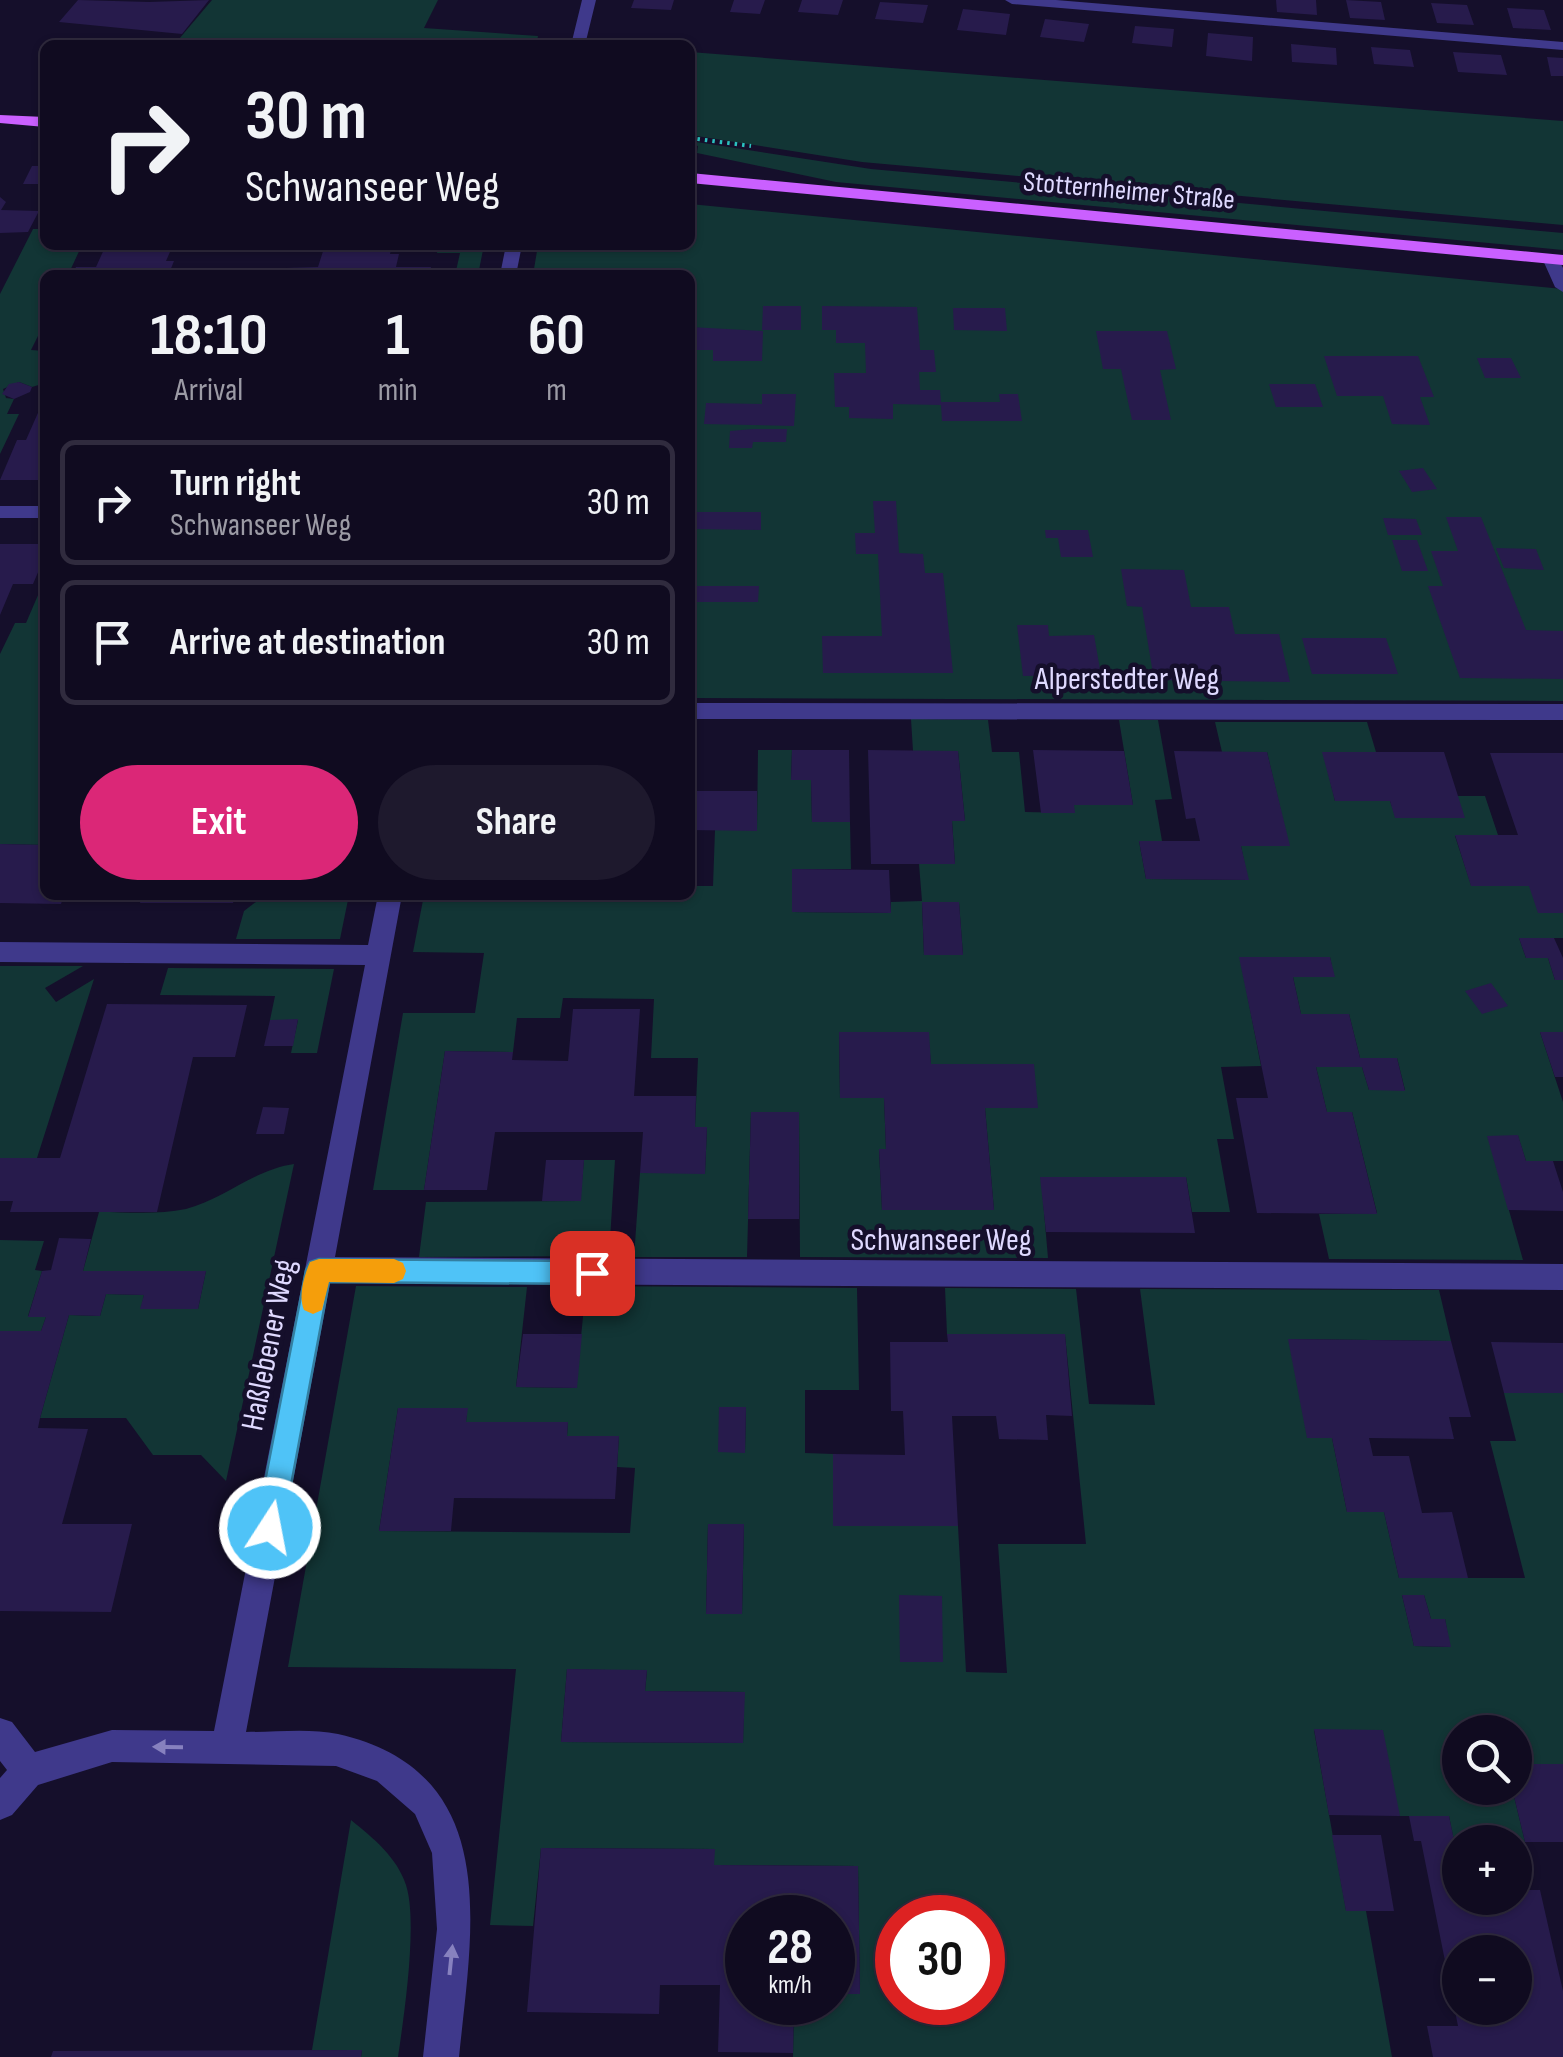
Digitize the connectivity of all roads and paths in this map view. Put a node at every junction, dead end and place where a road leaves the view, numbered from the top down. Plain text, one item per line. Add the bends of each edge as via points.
1 (590, 0) edge
2 (1012, 0) edge
3 (579, 40) edge
4 (1563, 46) edge
5 (0, 119) edge
6 (40, 122) edge
7 (695, 178) edge
8 (1556, 259) edge
9 (1563, 287) edge
10 (0, 512) edge
11 (40, 512) edge
12 (695, 711) edge
13 (1563, 712) edge
14 (389, 900) edge
15 (0, 952) edge
16 (380, 955) junction
17 (319, 1270) junction
18 (1563, 1277) edge
19 (0, 1734) edge
20 (227, 1748) junction
21 (28, 1771) junction
22 (0, 1803) edge
23 (441, 2057) edge

1 - 3 street
2 - 4 street
5 - 6 main road
7 - 8 main road, Stotternheimer Straße
8 - 9 street
10 - 11 street
12 - 13 street, Alperstedter Weg
14 - 16 street, Haßlebener Weg
15 - 16 street
16 - 17 street, Haßlebener Weg
17 - 18 street, Schwanseer Weg
17 - 20 street, Haßlebener Weg
19 - 21 street
20 -> 21 street via 112,1746
23 -> 20 street via 454,1930 449,1852 426,1802 387,1768 336,1750
21 - 22 street

